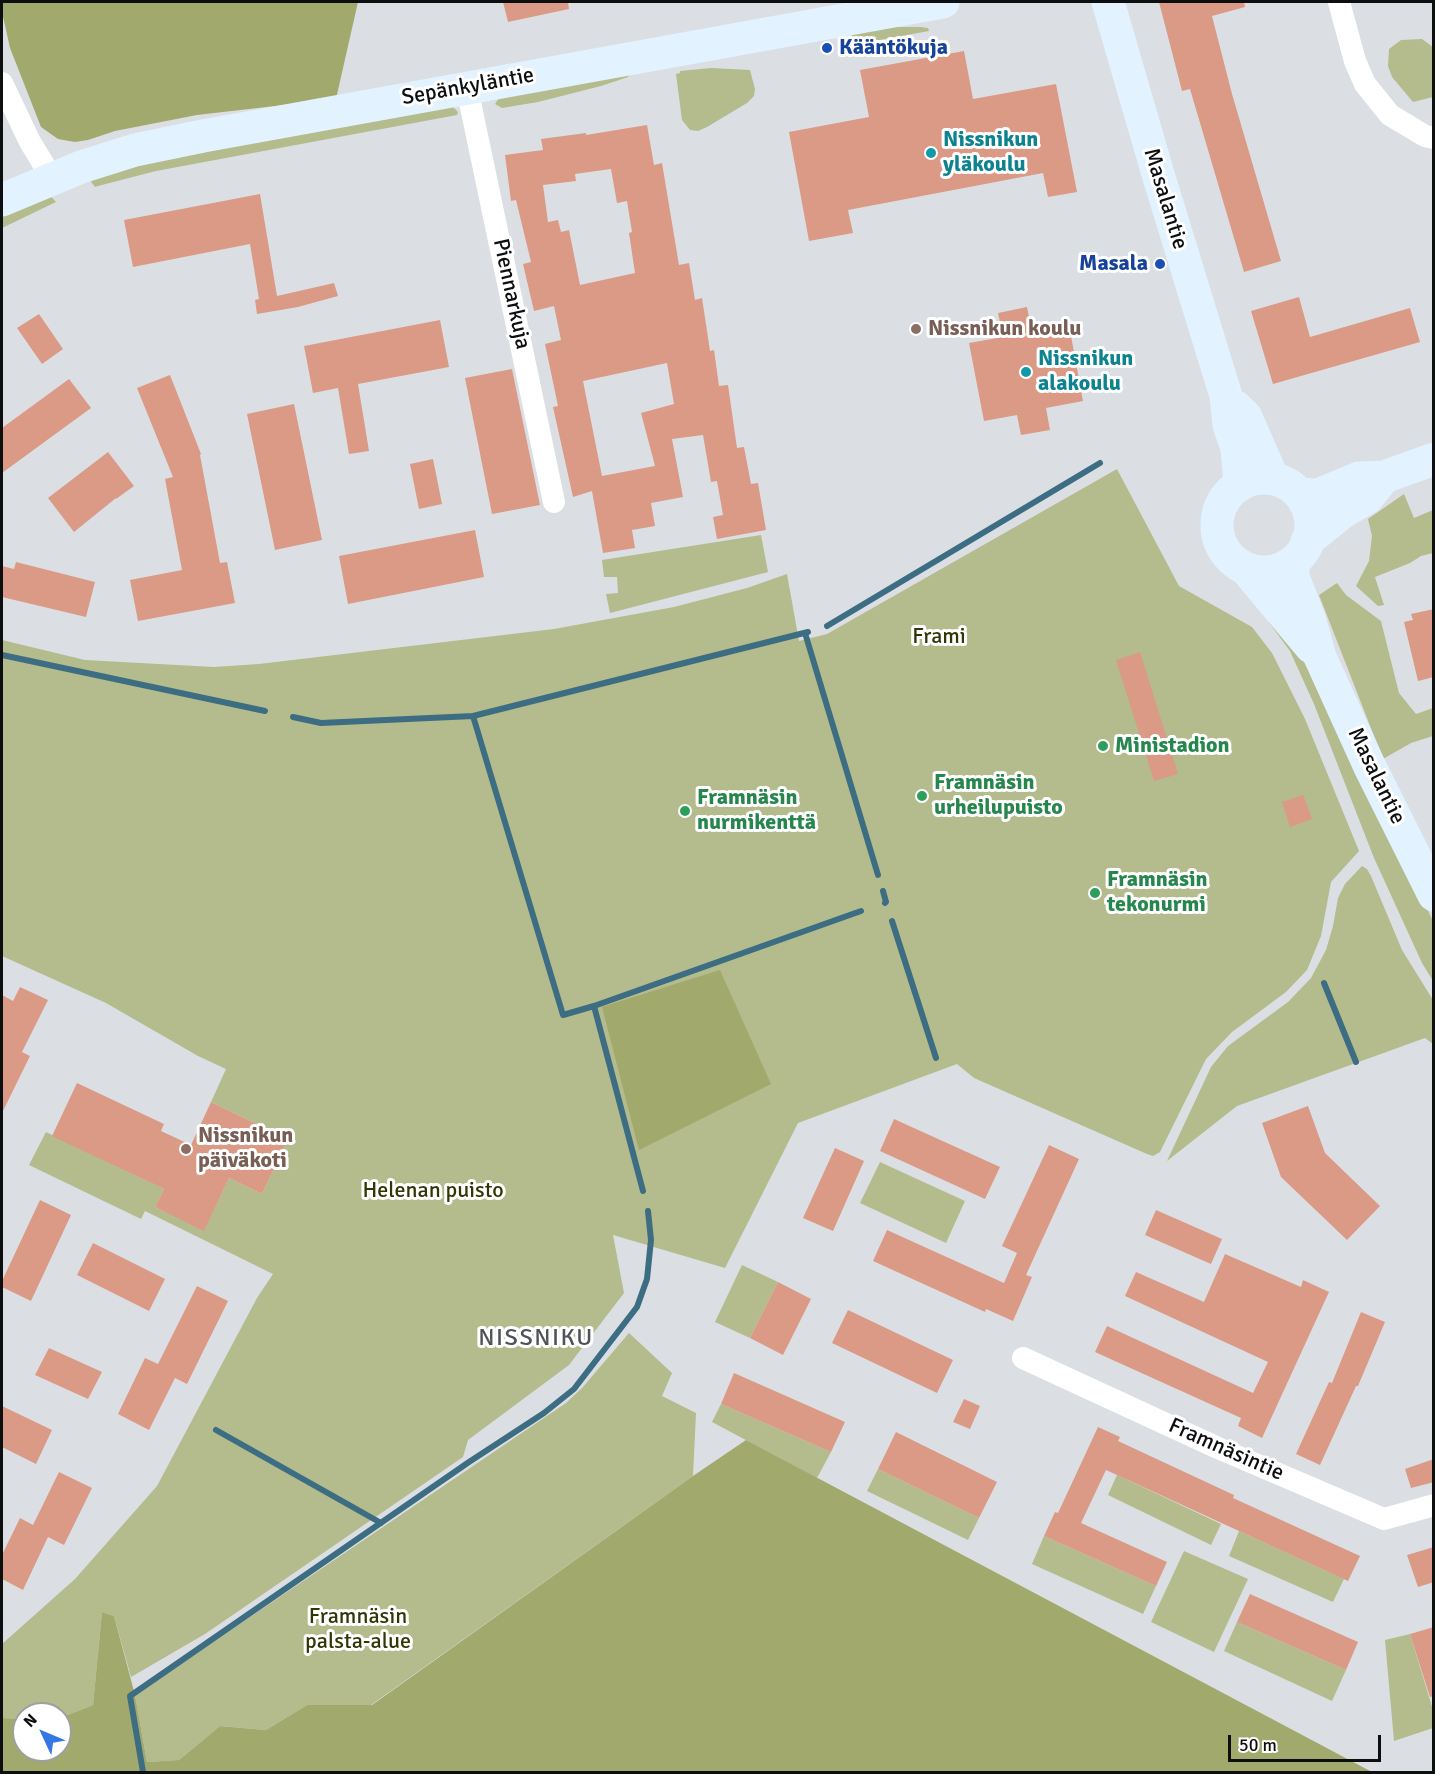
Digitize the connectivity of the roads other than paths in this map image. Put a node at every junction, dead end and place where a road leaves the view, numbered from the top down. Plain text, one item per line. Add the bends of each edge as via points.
1 (943, 2) edge
2 (1108, 2) edge
3 (1339, 2) edge
4 (884, 7) edge
5 (2, 83) edge
6 (467, 88) junction
7 (1434, 138) edge
8 (52, 178) junction
9 (2, 200) edge
10 (1226, 396) junction
11 (1434, 459) edge
12 (1384, 477) junction
13 (1240, 485) junction
14 (1286, 486) junction
15 (554, 502) dead end
16 (1300, 551) junction
17 (1245, 568) junction
18 (1320, 657) junction
19 (1434, 895) edge
20 (1023, 1358) dead end
21 (1434, 1504) edge

1 - 4 street, Sepänkyläntie
2 - 10 street, Masalantie
3 - 7 street via 1355,61 1371,91 1390,115
4 - 6 street, Sepänkyläntie
5 - 8 street
6 - 8 street, Sepänkyläntie via 135,150
6 - 15 street, Piennarkuja
8 - 9 street, Sepänkyläntie
10 - 13 street, Masalantie
10 - 14 street, Masalantie via 1246,417
11 - 12 street
12 - 14 street via 1359,478 1318,495
12 - 16 street via 1367,498 1343,512
13 - 14 street via 1250,480
13 - 17 street via 1222,504 1217,524 1227,554
14 - 16 street via 1308,511 1310,531
16 - 17 street via 1278,569 1261,572
16 - 18 street, Masalantie via 1293,577
17 - 18 street, Masalantie
18 - 19 street, Masalantie
20 - 21 street, Framnäsintie via 1384,1519

